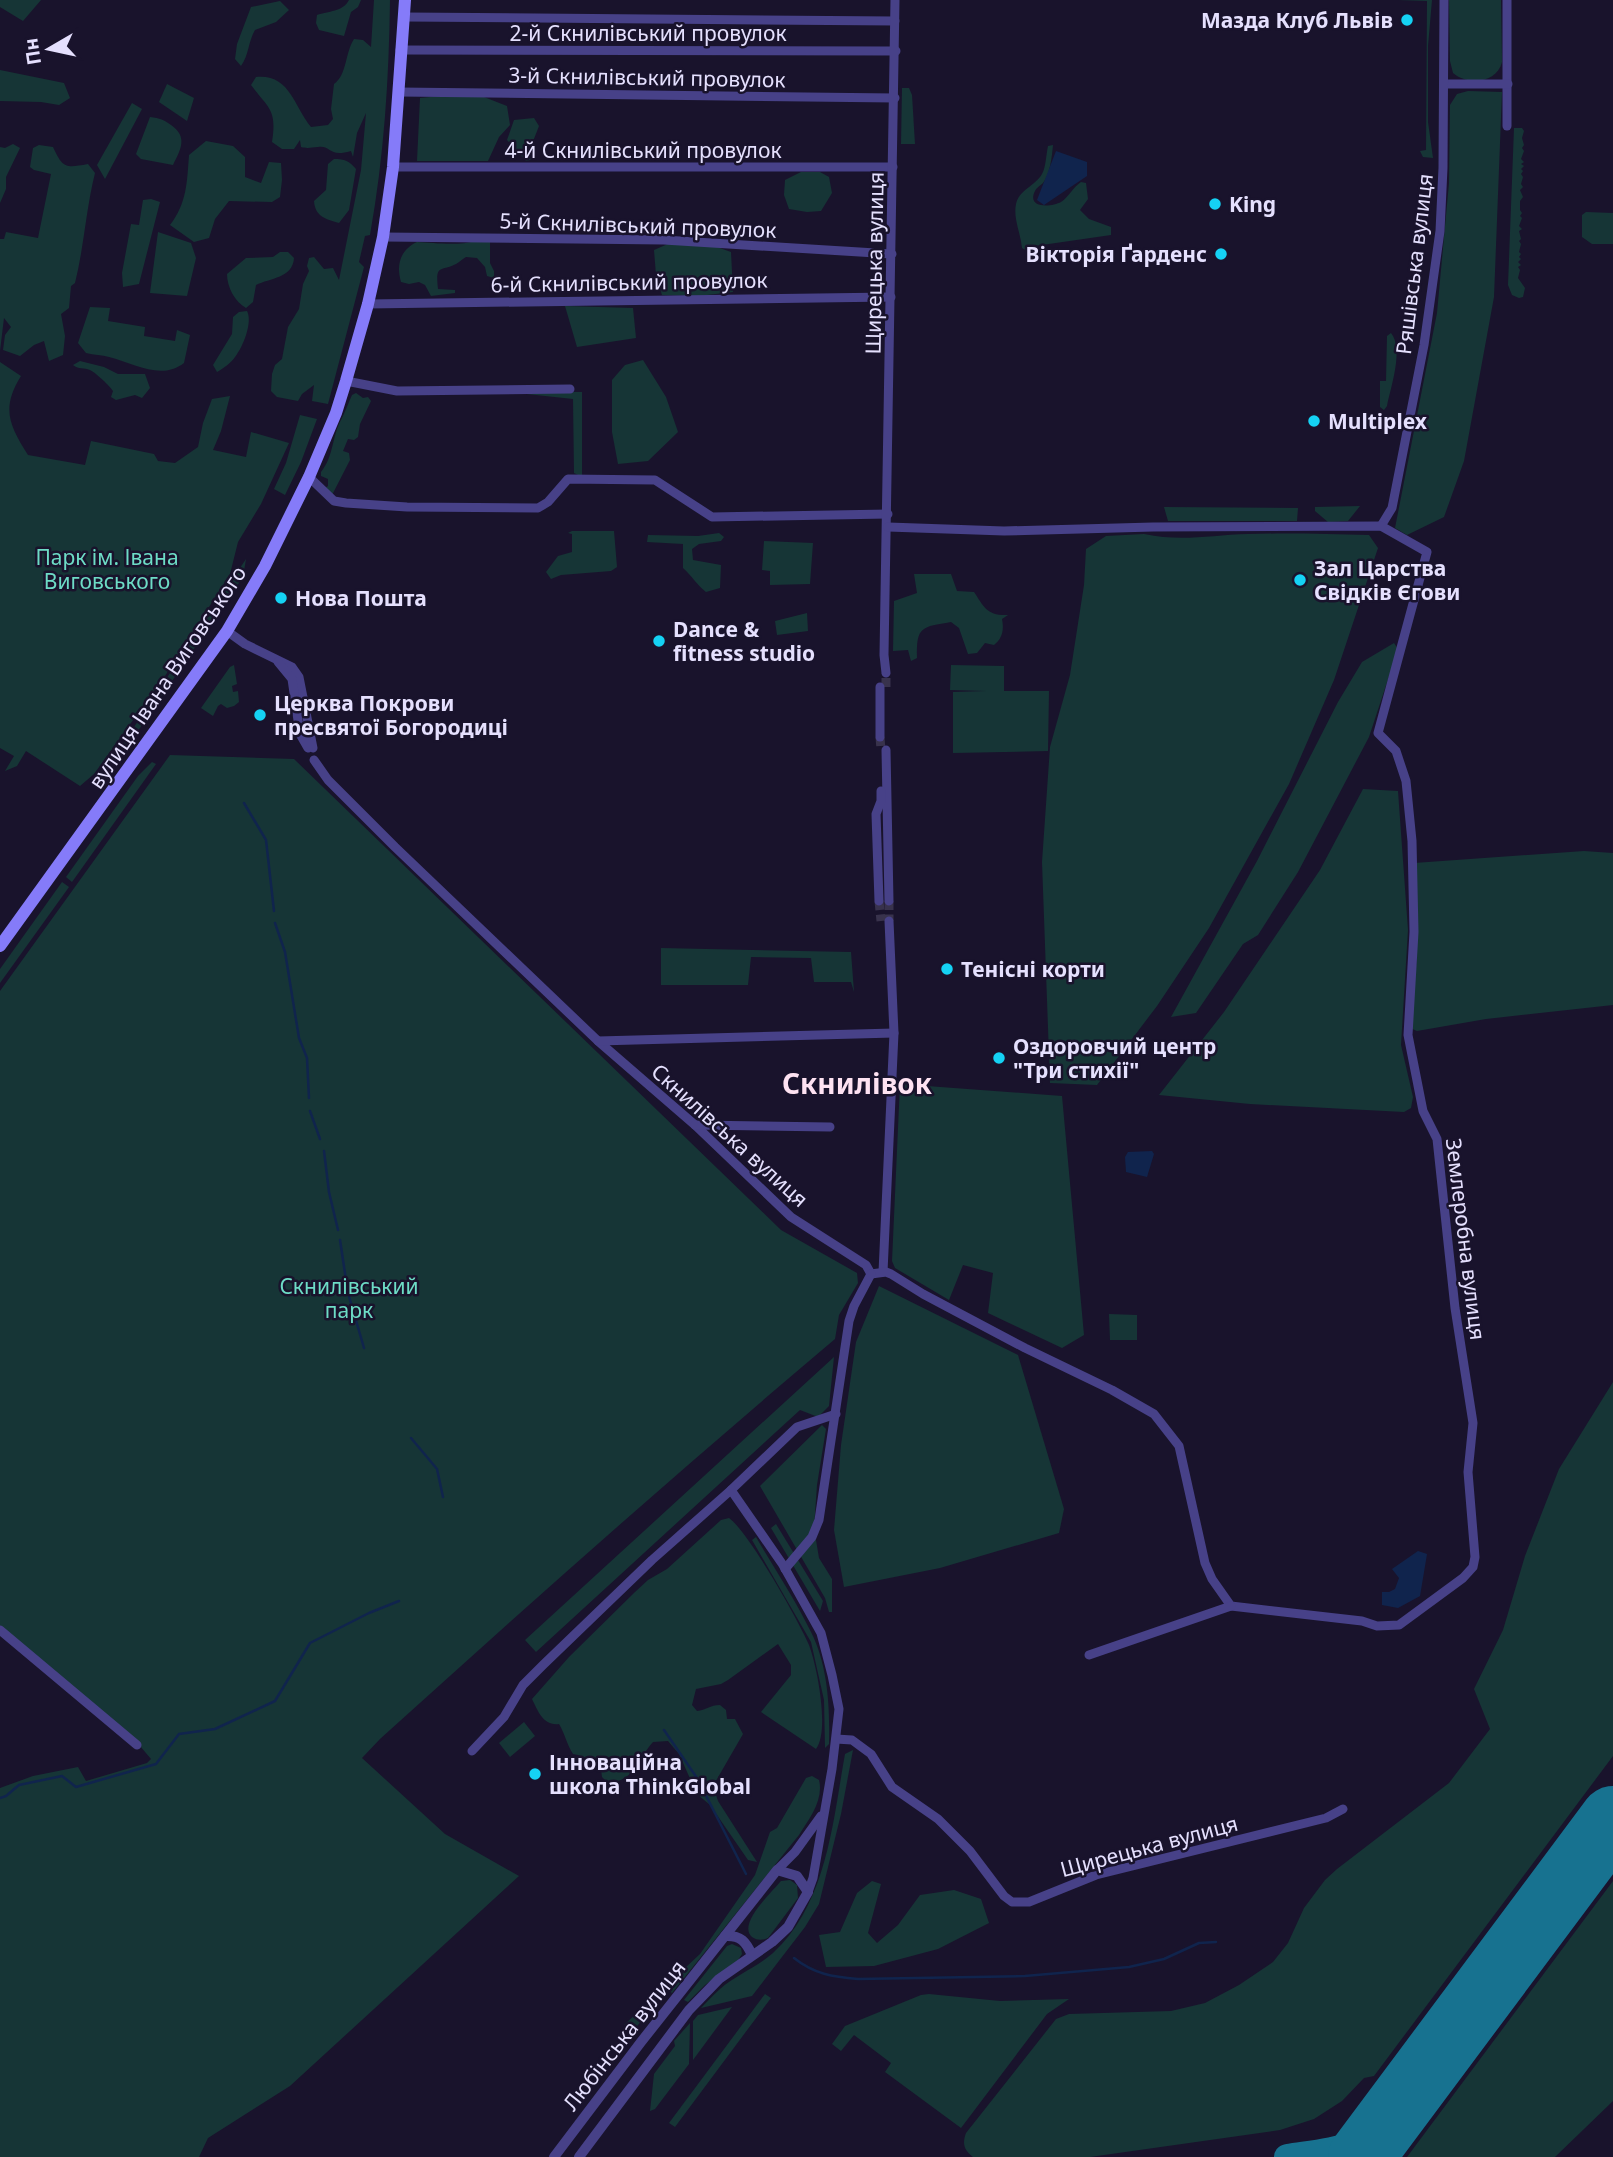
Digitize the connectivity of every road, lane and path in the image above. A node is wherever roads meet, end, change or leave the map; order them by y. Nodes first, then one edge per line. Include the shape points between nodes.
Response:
1 (405, 0) edge
2 (895, 0) edge
3 (1444, 0) edge
4 (1507, 0) edge
5 (405, 17) junction
6 (895, 21) junction
7 (400, 50) junction
8 (896, 51) junction
9 (1444, 84) junction
10 (1508, 84) junction
11 (399, 92) junction
12 (895, 98) junction
13 (1507, 126) dead end
14 (393, 167) junction
15 (893, 167) junction
16 (383, 237) junction
17 (892, 254) junction
18 (891, 297) junction
19 (368, 304) junction
20 (346, 380) junction
21 (570, 389) dead end
22 (309, 477) junction
23 (888, 514) junction
24 (1381, 526) junction
25 (888, 527) junction
26 (227, 631) junction
27 (884, 673) tunnel mouth
28 (883, 687) tunnel mouth
29 (883, 737) tunnel mouth
30 (311, 748) dead end
31 (883, 753) tunnel mouth
32 (314, 760) dead end
33 (884, 901) tunnel mouth
34 (887, 924) tunnel mouth
35 (0, 946) edge
36 (894, 1033) junction
37 (598, 1041) junction
38 (695, 1125) junction
39 (830, 1127) dead end
40 (883, 1272) junction
41 (871, 1274) junction
42 (836, 1414) junction
43 (731, 1490) junction
44 (784, 1567) junction
45 (1231, 1606) junction
46 (0, 1630) edge
47 (1089, 1655) dead end
48 (836, 1739) junction
49 (138, 1745) dead end
50 (472, 1751) dead end
51 (1343, 1809) dead end
52 (824, 1811) junction
53 (777, 1870) junction
54 (808, 1892) junction
55 (725, 1936) junction
56 (752, 1955) junction
57 (554, 2157) edge
58 (579, 2157) edge

1 - 5 main road, вулиця Івана Виговського
2 - 6 street, Щирецька вулиця
3 - 9 street, Ряшівська вулиця
4 - 10 street
5 - 6 street
5 - 7 main road, вулиця Івана Виговського
6 - 8 street, Щирецька вулиця
7 - 8 street, 2-й Скнилівський провулок
7 - 11 main road, вулиця Івана Виговського
8 - 12 street, Щирецька вулиця
9 - 10 street
9 - 24 street, Ряшівська вулиця via 1443,168 1432,297 1392,508
10 - 13 street
11 - 12 street, 3-й Скнилівський провулок
11 - 14 main road, вулиця Івана Виговського
12 - 15 street, Щирецька вулиця
14 - 15 street, 4-й Скнилівський провулок
14 - 16 main road, вулиця Івана Виговського
15 - 17 street, Щирецька вулиця
16 - 17 street, 5-й Скнилівський провулок via 664,240
16 - 19 main road, вулиця Івана Виговського
17 - 18 street, Щирецька вулиця
18 - 19 street, 6-й Скнилівський провулок
18 - 23 street, Щирецька вулиця
19 - 20 main road, вулиця Івана Виговського
20 - 21 street via 397,391
20 - 22 main road, вулиця Івана Виговського
22 - 23 street via 334,501 407,508 538,508 568,479 655,480 712,517
22 - 26 main road, вулиця Івана Виговського
23 - 25 street, Щирецька вулиця
24 - 25 street via 1012,531
24 - 45 street, Землеробна вулиця via 1427,552 1378,733 1396,751 1406,781 1414,932 1408,1035 1423,1111 1437,1139 1473,1423 1468,1472 1475,1557 1463,1578 1391,1627
25 - 27 street, Щирецька вулиця
26 - 30 street via 292,667 299,677
26 - 35 main road, вулиця Івана Виговського
28 - 29 street
31 - 33 street
32 - 37 street, Скнилівська вулиця via 395,847
34 - 36 street
36 - 37 street
36 - 40 street
37 - 38 street, Скнилівська вулиця
38 - 39 street
38 - 41 street, Скнилівська вулиця via 791,1217 866,1265
40 - 41 street
40 - 45 street via 1154,1414 1180,1446 1205,1563
41 - 42 street via 849,1321
42 - 43 street via 794,1429
42 - 44 street via 819,1520 812,1538
43 - 44 street
43 - 50 street via 523,1685 505,1717
44 - 48 street via 821,1633 839,1709
45 - 47 street
46 - 49 street
48 - 51 street, Щирецька вулиця via 852,1740 871,1754 892,1787 938,1819 1004,1896 1020,1903 1096,1875 1326,1818
48 - 52 street
52 - 53 street, Любінська вулиця
52 - 54 street, Любінська вулиця
53 - 54 street via 797,1876
53 - 55 street, Любінська вулиця
54 - 56 street, Любінська вулиця via 788,1927
55 - 56 street via 743,1939
55 - 57 street, Любінська вулиця
56 - 58 street, Любінська вулиця via 719,1979 689,2010

